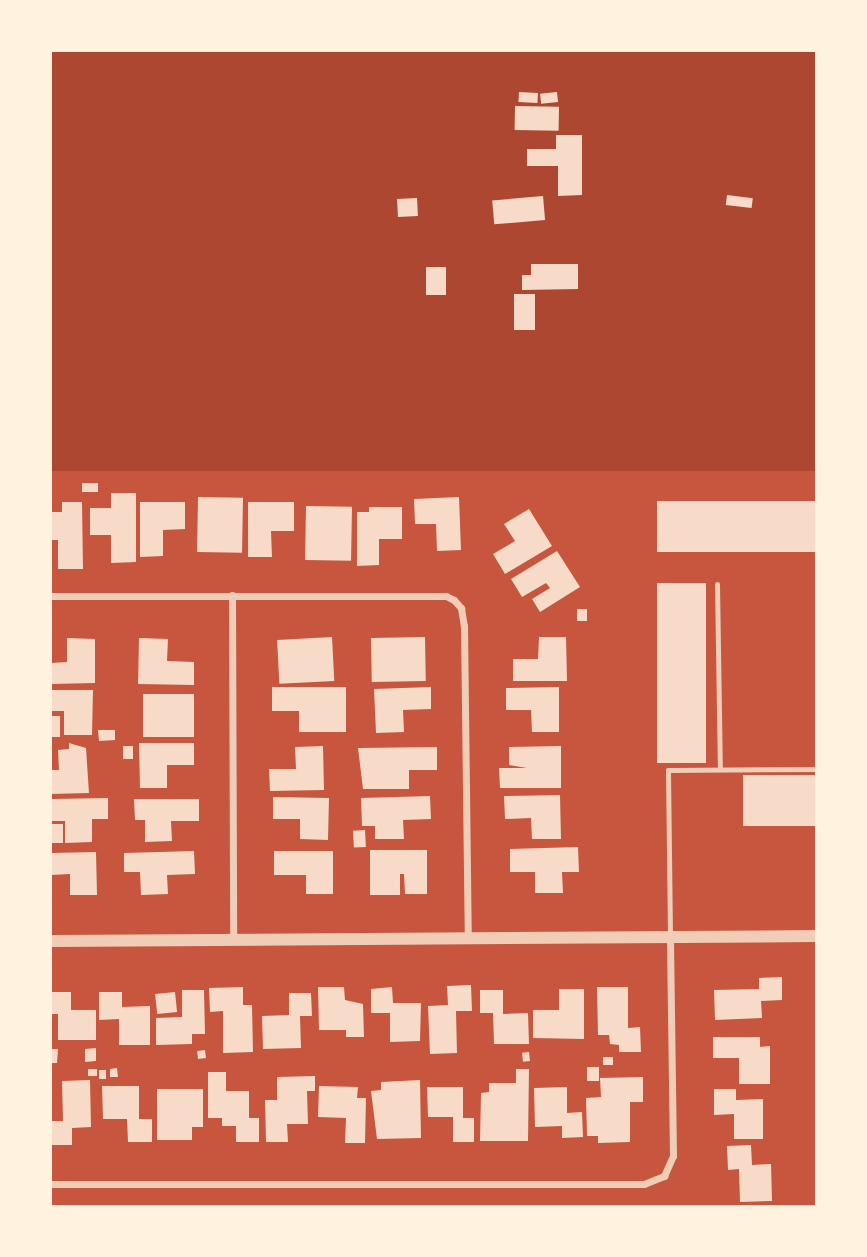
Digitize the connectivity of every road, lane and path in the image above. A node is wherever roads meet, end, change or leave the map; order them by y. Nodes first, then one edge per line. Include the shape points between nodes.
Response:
1 (718, 583) dead end
2 (232, 595) junction
3 (51, 596) edge
4 (720, 769) junction
5 (816, 769) edge
6 (816, 936) edge
7 (670, 938) junction
8 (468, 939) junction
9 (233, 940) junction
10 (51, 941) edge
11 (51, 1184) edge

1 - 4 lane
2 - 3 street
2 - 8 street via 446,596 461,608
2 - 9 street
4 - 5 lane
4 - 7 lane via 668,770
6 - 7 street
7 - 8 street
7 - 11 street via 673,1156 663,1176 644,1184
8 - 9 street
9 - 10 street

